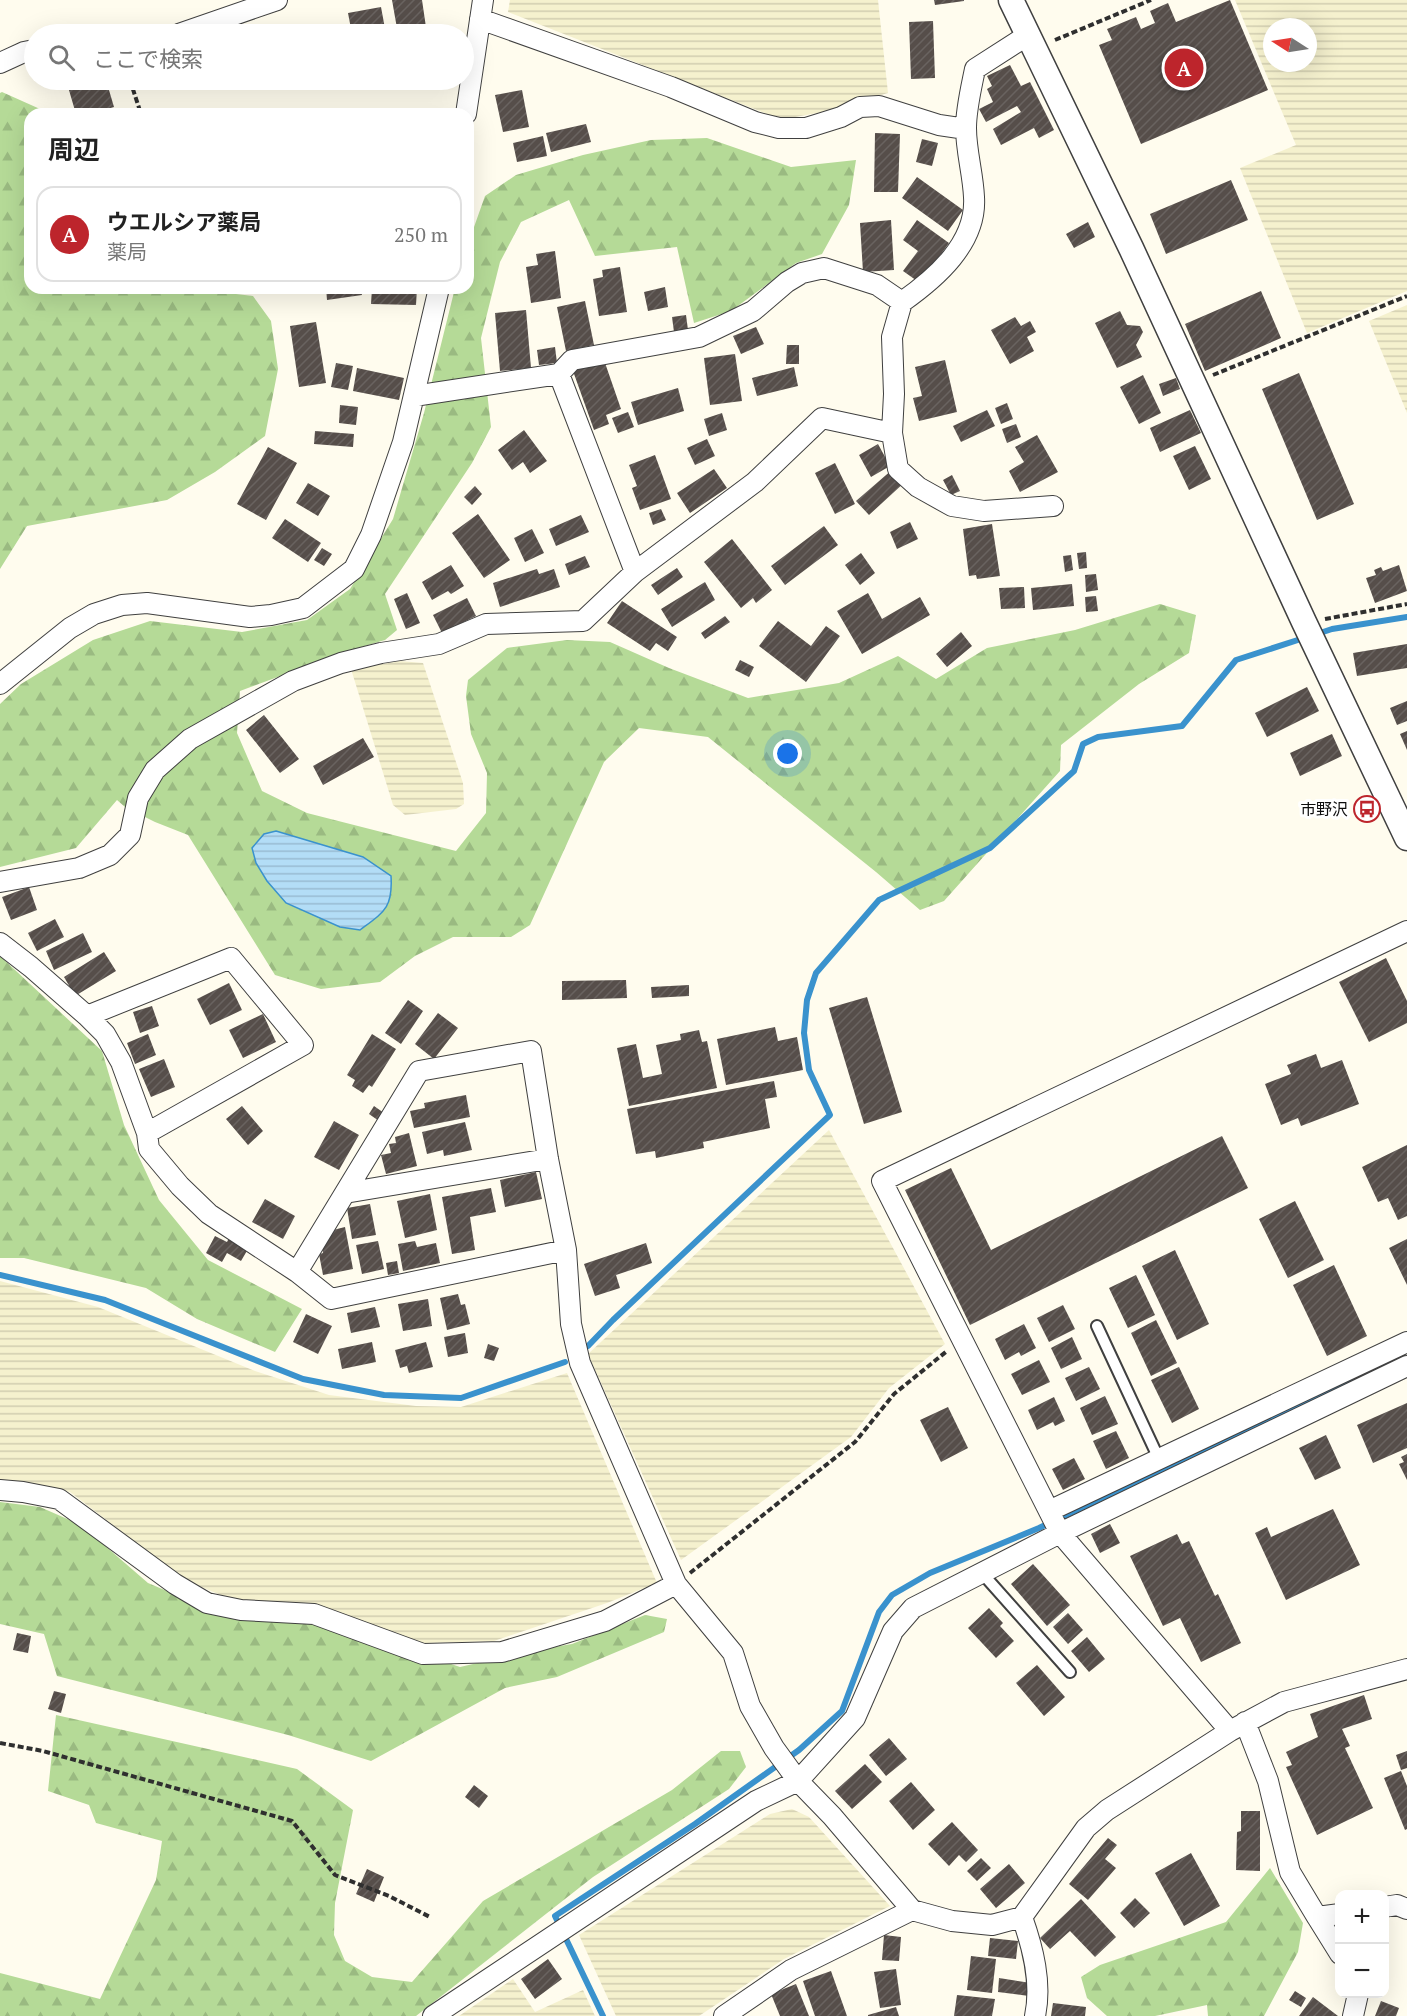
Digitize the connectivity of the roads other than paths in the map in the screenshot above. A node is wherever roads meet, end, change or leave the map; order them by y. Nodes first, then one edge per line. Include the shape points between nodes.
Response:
1 (277, 0) edge
2 (1011, 0) edge
3 (482, 9) edge
4 (208, 24) edge
5 (1031, 42) junction
6 (24, 52) edge
7 (474, 62) edge
8 (0, 63) edge
9 (470, 90) edge
10 (467, 108) edge
11 (966, 129) junction
12 (439, 294) edge
13 (902, 302) junction
14 (558, 374) junction
15 (414, 396) junction
16 (892, 433) junction
17 (1053, 506) dead end
18 (635, 572) junction
19 (0, 684) edge
20 (1407, 838) edge
21 (0, 882) edge
22 (1407, 931) edge
23 (0, 943) edge
24 (87, 1016) junction
25 (147, 1133) junction
26 (548, 1159) junction
27 (345, 1193) junction
28 (566, 1250) junction
29 (297, 1272) junction
30 (1097, 1326) dead end
31 (1407, 1342) edge
32 (1407, 1366) edge
33 (1158, 1459) junction
34 (0, 1490) edge
35 (1055, 1522) junction
36 (982, 1573) junction
37 (676, 1584) junction
38 (1407, 1669) edge
39 (1070, 1672) dead end
40 (1237, 1727) junction
41 (793, 1774) junction
42 (1389, 1906) edge
43 (1407, 1909) edge
44 (912, 1910) junction
45 (1335, 1915) edge
46 (1022, 1917) junction
47 (1317, 1917) junction
48 (1335, 1946) edge
49 (1357, 1998) edge
50 (433, 2016) edge
51 (724, 2016) edge
52 (1035, 2016) edge
53 (1353, 2016) edge

1 - 4 street
2 - 5 street
3 - 7 street
3 - 11 street via 755,122 779,128 806,128 860,107 879,106 939,125
5 - 11 street via 975,69
5 - 20 street
6 - 8 street
9 - 10 street
11 - 13 street via 975,200 970,224 955,255 929,283
12 - 15 street
13 - 14 street via 877,285 824,268 802,273 753,311 699,337 572,360
13 - 16 street via 892,337
14 - 15 street
14 - 18 street
15 - 19 street via 371,536 354,569 327,592 303,608 250,617 147,603 122,605 94,614 70,628
16 - 17 street via 898,469 918,487 952,506 984,511
16 - 18 street via 822,418 754,482
18 - 21 street via 583,621 486,624 439,644 341,663 293,681 190,739 155,770 138,798 130,835 110,855 79,868
22 - 35 street via 882,1181
23 - 24 street
24 - 25 street via 105,1034 121,1062
24 - 25 street via 231,958 303,1045
25 - 29 street via 149,1149 209,1214
26 - 27 street
26 - 27 street via 531,1051 419,1071
26 - 28 street
27 - 29 street
28 - 29 street via 331,1299
28 - 37 street via 571,1324 580,1363
30 - 33 lane
31 - 33 street
32 - 35 street
33 - 35 street
34 - 37 street via 59,1499 207,1603 241,1610 314,1614 423,1654 502,1652 605,1621
35 - 36 street
35 - 40 street
36 - 39 lane
36 - 41 street via 913,1608 893,1631 855,1718
37 - 41 street via 733,1653 750,1706
38 - 40 street via 1284,1702
40 - 46 street via 1107,1810 1086,1828
40 - 47 street via 1268,1781 1290,1872
41 - 44 street
41 - 50 street
42 - 43 street
44 - 46 street via 952,1921 992,1924
44 - 51 street via 791,1970
45 - 47 street
46 - 52 street via 1031,1942 1038,1986
47 - 48 street
49 - 53 street

